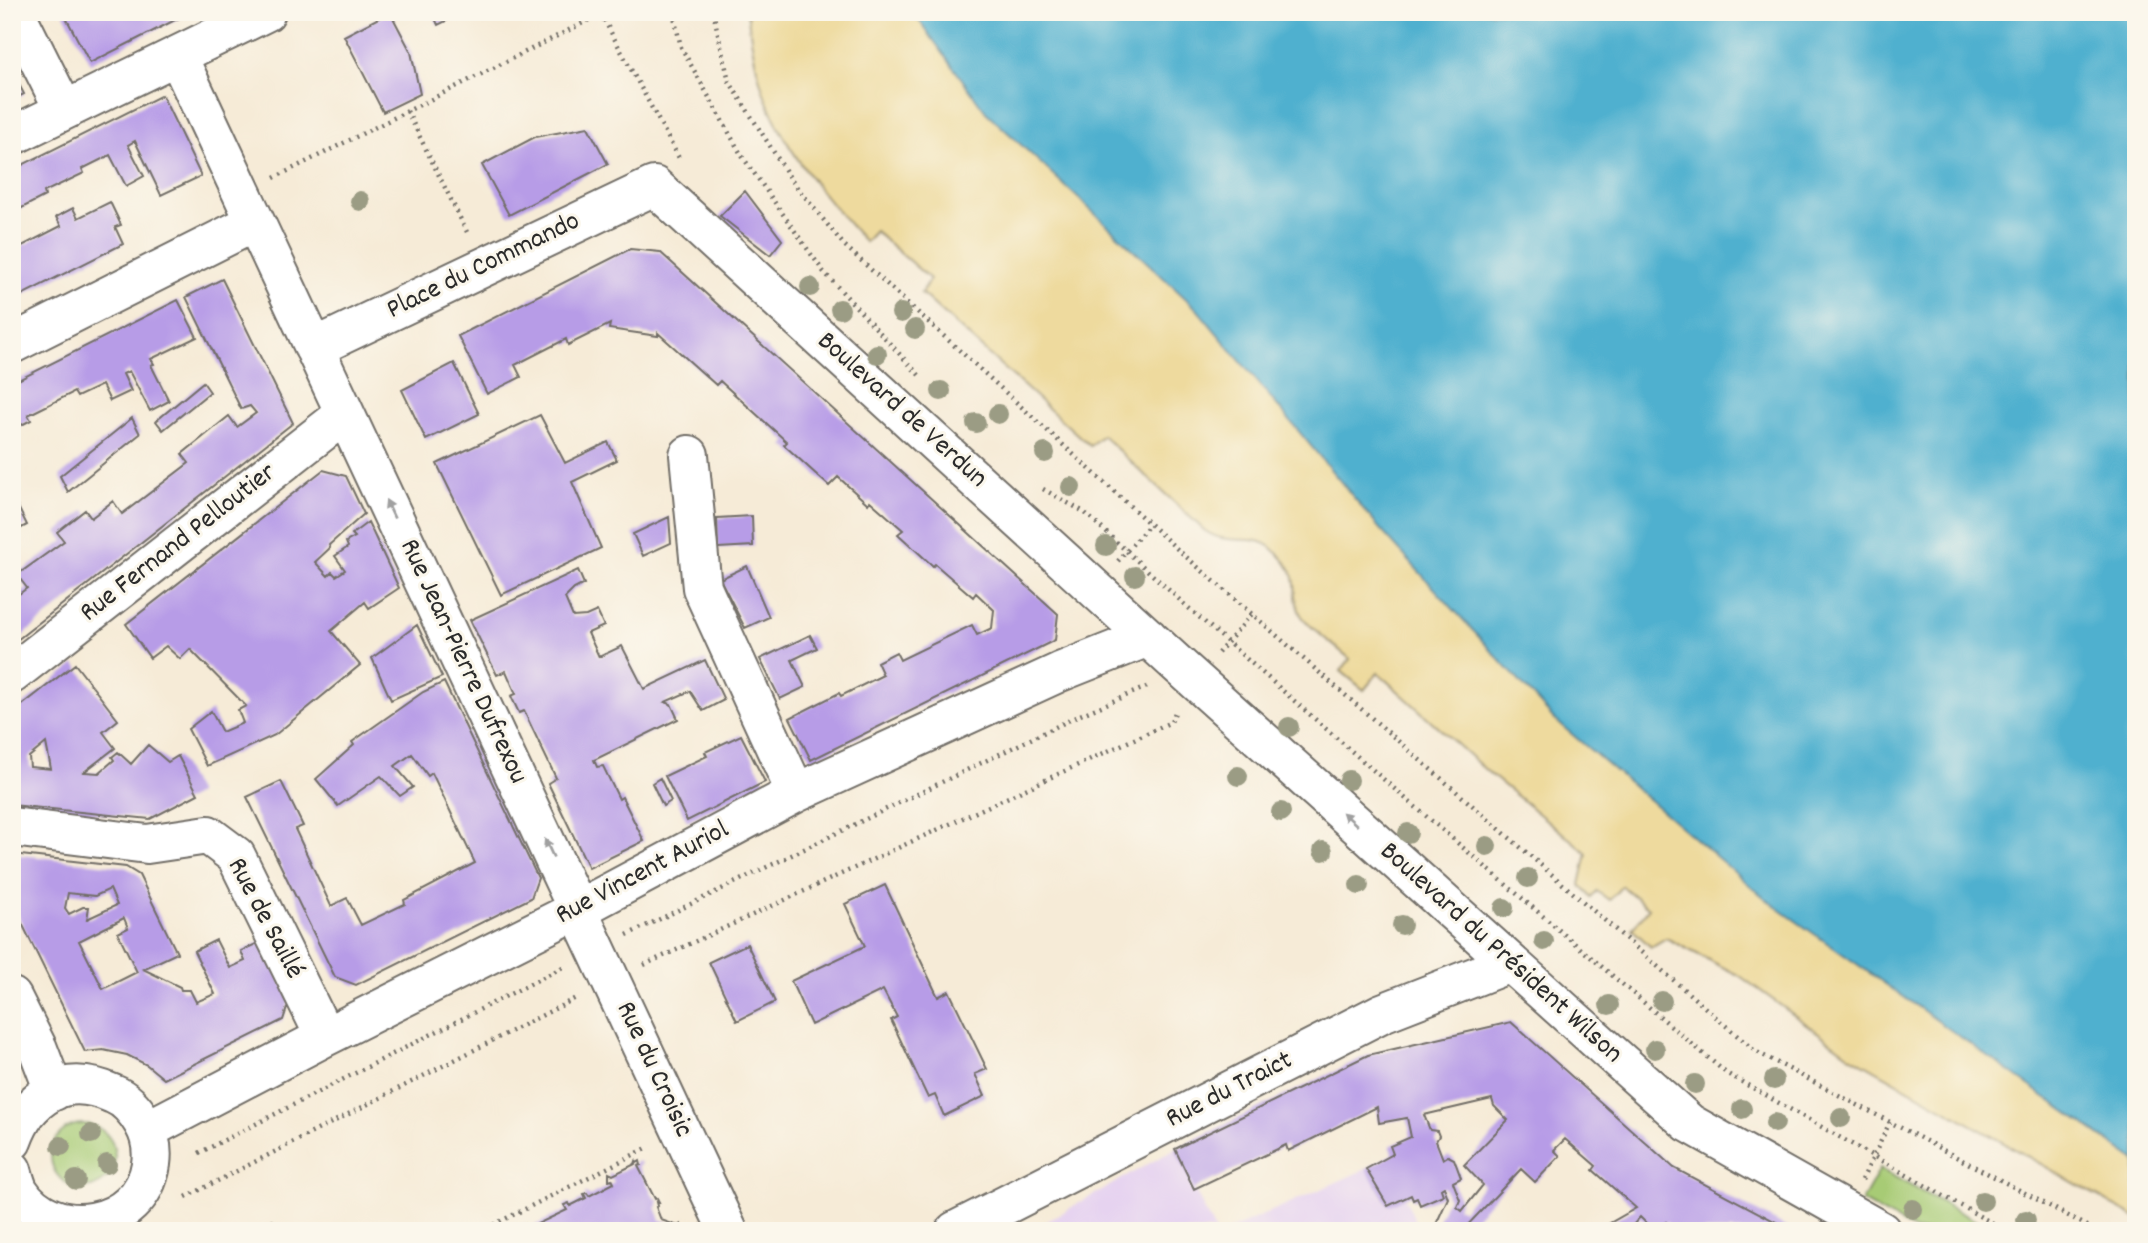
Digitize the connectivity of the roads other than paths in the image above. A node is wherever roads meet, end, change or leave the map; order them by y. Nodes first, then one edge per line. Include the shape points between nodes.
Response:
1 (15, 12) edge
2 (266, 12) edge
3 (178, 57) junction
4 (64, 110) junction
5 (12, 136) edge
6 (670, 178) joint
7 (255, 222) junction
8 (12, 344) edge
9 (314, 348) junction
10 (345, 414) junction
11 (689, 455) dead end
12 (1147, 637) junction
13 (12, 674) edge
14 (796, 793) junction
15 (12, 827) edge
16 (578, 910) junction
17 (1510, 963) junction
18 (12, 997) edge
19 (325, 1037) junction
20 (54, 1091) junction
21 (147, 1130) junction
22 (12, 1141) edge
23 (15, 1185) edge
24 (125, 1223) edge
25 (728, 1231) edge
26 (955, 1231) edge
27 (1881, 1231) edge

1 - 4 street
2 - 3 street
3 - 4 street
3 - 7 street
4 - 5 street
6 - 9 street, Place du Commando
6 - 12 street, Boulevard de Verdun
7 - 8 street
7 - 9 street
9 - 10 street
10 - 13 street, Rue Fernand Pelloutier
16 -> 10 street, Rue Jean-Pierre Dufrexou
11 - 14 street via 702,588
12 - 14 street, Rue Vincent Auriol
17 -> 12 street, Boulevard du Président Wilson
14 - 16 street, Rue Vincent Auriol
15 - 19 street, Rue de Saillé via 147,844 208,835 236,856
16 - 19 street, Rue Vincent Auriol
16 - 25 street, Rue du Croisic
17 - 26 street, Rue du Traict via 1381,1013
17 - 27 street, Boulevard du Président Wilson via 1689,1123
18 - 20 street
19 - 21 street, Rue Vincent Auriol
20 - 21 street via 76,1085 98,1087 119,1096 136,1111
20 - 22 street via 34,1103
21 - 24 street via 152,1154 149,1177
23 - 24 street via 31,1206 65,1225

